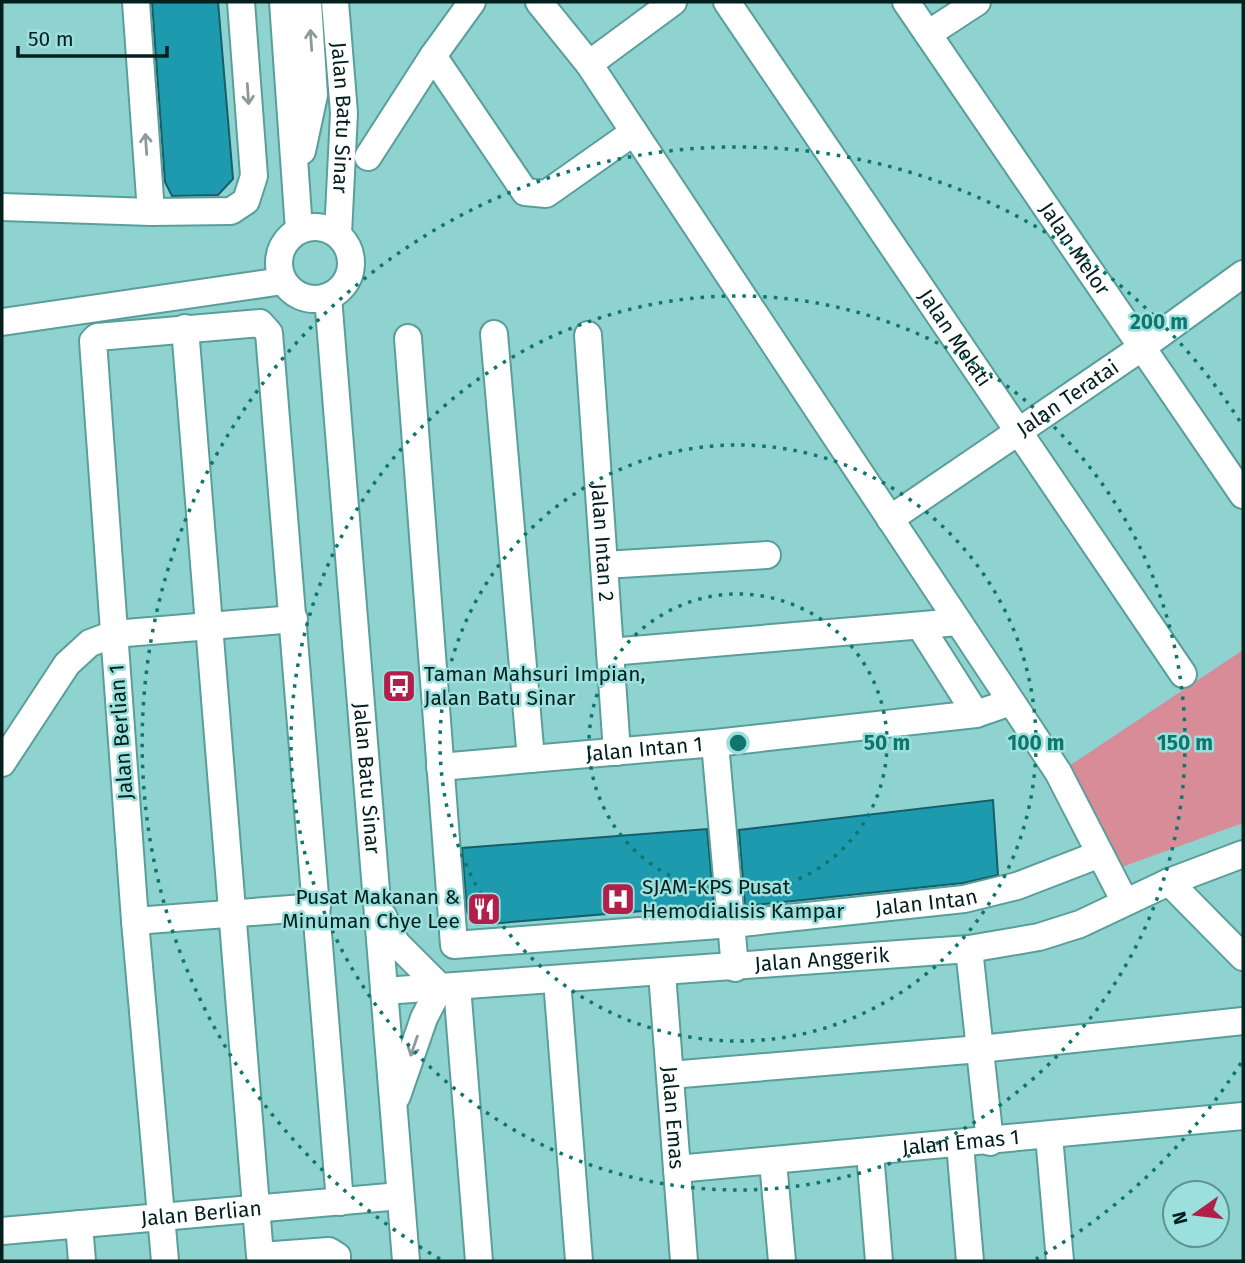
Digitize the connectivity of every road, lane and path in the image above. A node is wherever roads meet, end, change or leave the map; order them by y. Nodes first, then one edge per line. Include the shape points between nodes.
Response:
1 (136, 2) edge
2 (241, 2) edge
3 (283, 2) edge
4 (308, 2) edge
5 (335, 2) edge
6 (472, 2) edge
7 (539, 2) edge
8 (673, 2) edge
9 (727, 2) edge
10 (906, 2) edge
11 (977, 2) edge
12 (928, 34) junction
13 (433, 56) junction
14 (589, 64) junction
15 (634, 132) junction
16 (368, 157) dead end
17 (296, 180) junction
18 (2, 207) edge
19 (151, 212) junction
20 (299, 230) junction
21 (338, 234) junction
22 (1243, 274) edge
23 (283, 281) junction
24 (328, 297) junction
25 (2, 321) edge
26 (185, 328) junction
27 (494, 334) dead end
28 (588, 335) dead end
29 (408, 338) dead end
30 (1142, 348) junction
31 (1018, 432) junction
32 (1243, 495) edge
33 (890, 519) junction
34 (766, 555) dead end
35 (604, 565) junction
36 (294, 619) junction
37 (958, 622) junction
38 (920, 626) junction
39 (207, 627) junction
40 (114, 634) junction
41 (610, 652) junction
42 (1182, 674) dead end
43 (1011, 702) junction
44 (976, 714) junction
45 (715, 743) junction
46 (617, 752) junction
47 (531, 759) junction
48 (2, 763) edge
49 (440, 767) junction
50 (1100, 854) junction
51 (1243, 854) edge
52 (1169, 882) junction
53 (1125, 902) junction
54 (377, 903) junction
55 (317, 907) junction
56 (233, 913) junction
57 (135, 921) junction
58 (732, 923) junction
59 (969, 949) junction
60 (1243, 957) edge
61 (735, 968) junction
62 (662, 973) junction
63 (557, 980) junction
64 (448, 987) junction
65 (384, 991) junction
66 (1243, 1021) edge
67 (980, 1049) junction
68 (670, 1075) junction
69 (393, 1108) junction
70 (1243, 1116) edge
71 (1049, 1136) junction
72 (990, 1142) junction
73 (960, 1144) junction
74 (870, 1153) junction
75 (772, 1162) junction
76 (677, 1169) junction
77 (400, 1196) junction
78 (340, 1202) junction
79 (255, 1209) junction
80 (160, 1216) junction
81 (79, 1224) junction
82 (2, 1231) edge
83 (264, 1257) edge
84 (82, 1261) edge
85 (165, 1261) edge
86 (338, 1261) edge
87 (406, 1261) edge
88 (479, 1261) edge
89 (579, 1261) edge
90 (684, 1261) edge
91 (782, 1261) edge
92 (879, 1261) edge
93 (970, 1261) edge
94 (1060, 1261) edge

19 -> 1 street
2 -> 19 street via 254,176 246,201 231,211
3 - 17 street, Jalan Batu Sinar
17 -> 4 street via 314,96
5 - 21 street, Jalan Batu Sinar via 344,113
6 - 13 street, Jalan Batu Sinar
7 - 14 street
8 - 14 street
9 - 31 street, Jalan Melati
10 - 12 street, Jalan Melor
11 - 12 street
12 - 30 street, Jalan Melor
13 - 15 street via 525,192 545,194
13 - 16 street, Jalan Batu Sinar
14 - 15 street
15 - 33 street
17 - 20 street, Jalan Batu Sinar
18 - 19 street
20 - 21 street via 319,226
20 - 23 street via 282,246 279,270
21 - 24 street via 346,244 351,269 339,291
22 - 30 street, Jalan Teratai
23 - 24 street via 298,295
23 - 25 street
24 - 54 street, Jalan Batu Sinar
26 - 36 street via 260,323 269,333
26 - 39 street
26 - 40 street, Jalan Berlian 1 via 103,336 93,341
27 - 47 street
28 - 35 street, Jalan Intan 2
29 - 49 street
30 - 31 street, Jalan Teratai
30 - 32 street, Jalan Melor
31 - 33 street, Jalan Teratai
31 - 42 street, Jalan Melati
33 - 37 street
34 - 35 street
35 - 41 street, Jalan Intan 2
36 - 39 street
36 - 55 street
37 - 38 street
37 - 43 street
38 - 41 street
38 - 44 street
39 - 40 street
39 - 56 street
40 - 48 street via 89,643 67,664
40 - 57 street, Jalan Berlian 1
41 - 46 street, Jalan Intan 2
43 - 44 street, Jalan Intan 1
43 - 50 street via 1058,772
44 - 45 street, Jalan Intan 1
45 - 46 street, Jalan Intan 1
45 - 58 street
46 - 47 street, Jalan Intan 1
47 - 49 street, Jalan Intan 1
49 - 58 street, Jalan Intan via 454,946
50 - 53 street
50 - 58 street, Jalan Intan via 1017,886 964,899
51 - 52 street, Jalan Anggerik
52 - 53 street, Jalan Anggerik
52 - 60 street
53 - 59 street, Jalan Anggerik via 1039,937
54 - 64 street via 396,943
54 - 65 street, Jalan Batu Sinar
55 - 56 street
55 - 78 street
56 - 57 street
56 - 79 street
57 - 80 street, Jalan Berlian 1
58 - 61 street
59 - 61 street, Jalan Anggerik
59 - 67 street
61 - 62 street, Jalan Anggerik
62 - 63 street, Jalan Anggerik
62 - 68 street, Jalan Emas
63 - 64 street, Jalan Anggerik
63 - 89 street
64 - 65 street, Jalan Anggerik
64 -> 69 street via 424,1018
64 - 88 street
65 - 69 street, Jalan Batu Sinar
66 - 67 street
67 - 68 street
67 - 72 street
68 - 76 street, Jalan Emas
69 - 77 street, Jalan Batu Sinar
70 - 71 street, Jalan Emas 1
71 - 72 street, Jalan Emas 1
71 - 94 street
72 - 73 street, Jalan Emas 1
73 - 74 street, Jalan Emas 1
73 - 93 street
74 - 75 street, Jalan Emas 1
74 - 92 street
75 - 76 street, Jalan Emas 1
75 - 91 street
76 - 90 street, Jalan Emas
77 - 78 street, Jalan Berlian
77 - 87 street, Jalan Batu Sinar
78 - 79 street, Jalan Berlian
79 - 80 street, Jalan Berlian
79 - 83 street
80 - 81 street, Jalan Berlian
80 - 85 street, Jalan Berlian 1
81 - 82 street, Jalan Berlian
81 - 84 street
83 - 86 street via 329,1251

